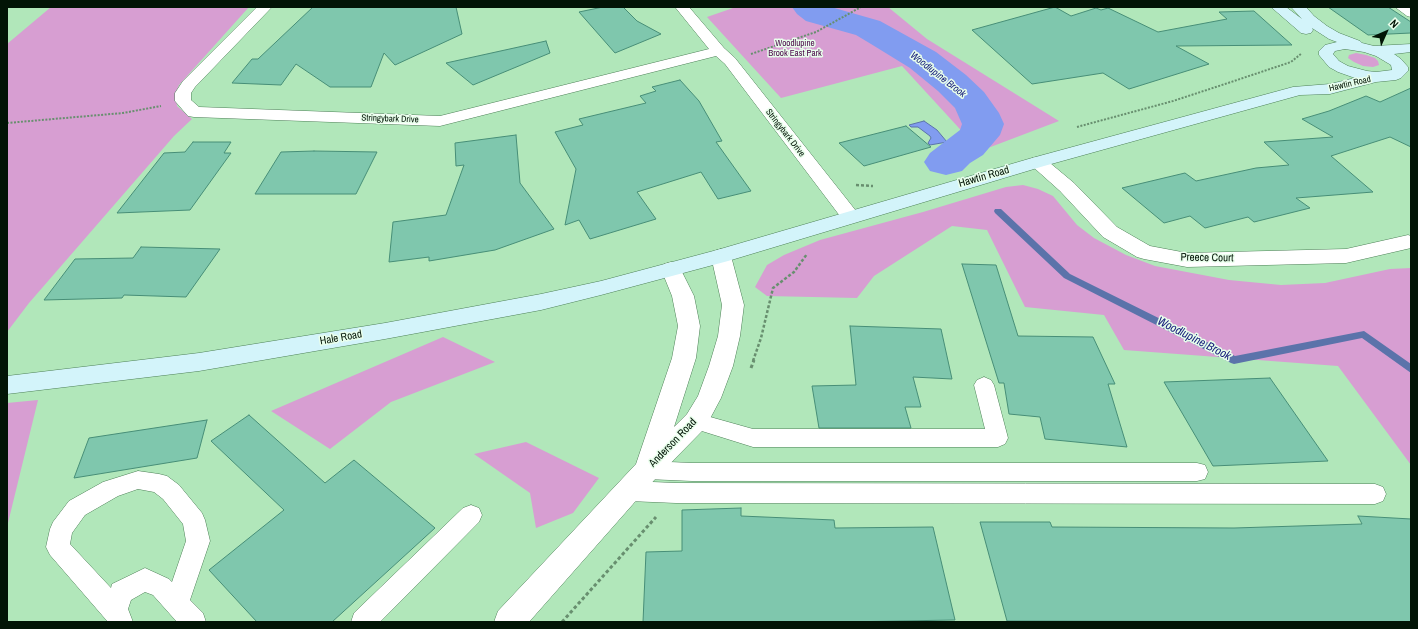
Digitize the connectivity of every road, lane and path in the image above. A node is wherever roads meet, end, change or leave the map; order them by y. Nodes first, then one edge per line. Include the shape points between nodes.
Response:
1 (265, 7) edge
2 (682, 7) edge
3 (861, 7) edge
4 (1278, 7) edge
5 (1298, 7) edge
6 (1401, 7) edge
7 (1411, 14) edge
8 (1310, 34) junction
9 (1411, 48) edge
10 (1369, 49) junction
11 (724, 56) junction
12 (1330, 58) junction
13 (1405, 64) edge
14 (1376, 77) junction
15 (1299, 90) junction
16 (183, 101) junction
17 (7, 123) edge
18 (1073, 128) dead end
19 (1038, 162) junction
20 (850, 216) junction
21 (1408, 242) dead end
22 (721, 256) junction
23 (671, 269) junction
24 (7, 385) edge
25 (984, 385) dead end
26 (696, 421) junction
27 (647, 470) junction
28 (1197, 472) dead end
29 (629, 491) junction
30 (1375, 494) dead end
31 (471, 515) dead end
32 (177, 604) junction
33 (118, 616) edge
34 (194, 622) edge
35 (363, 622) edge
36 (509, 622) edge

1 - 16 street via 189,84 183,93
2 - 11 street, Stringybark Drive
3 - 11 path via 816,32
4 - 8 main road
5 - 10 main road via 1322,29
6 - 7 lane
8 - 12 main road
8 - 18 path via 1301,38 1302,54 1291,62 1173,101
9 - 10 main road
10 - 12 main road via 1336,46 1330,48
10 - 13 main road
11 - 16 street, Stringybark Drive via 440,121 194,112
11 - 20 street, Stringybark Drive
12 - 14 main road via 1353,73
12 - 15 main road, Hawtin Road
13 - 14 main road via 1396,75
14 - 15 main road, Hawtin Road via 1330,89
15 - 19 main road, Hawtin Road
16 - 17 path via 123,113
19 - 20 main road, Hawtin Road
19 - 21 street, Preece Court via 1068,187 1110,232 1144,252 1187,260 1346,256
20 - 22 main road, Hawtin Road
22 - 23 main road, Hawtin Road
22 - 26 street, Anderson Road via 733,305 729,336 709,398
23 - 24 main road, Hale Road via 541,302 385,331 199,362
23 - 27 street, Anderson Road via 683,296 689,326 684,358
25 - 26 lane via 998,438 753,438
26 - 27 street, Anderson Road
27 - 28 lane
27 - 29 street, Anderson Road
29 - 30 lane
29 - 36 street, Anderson Road
31 - 35 lane
32 - 33 lane via 161,587 145,578 122,592
32 - 33 lane via 198,541 194,520 171,492 159,483 138,480 111,488 77,508 60,529 58,547
32 - 34 lane

